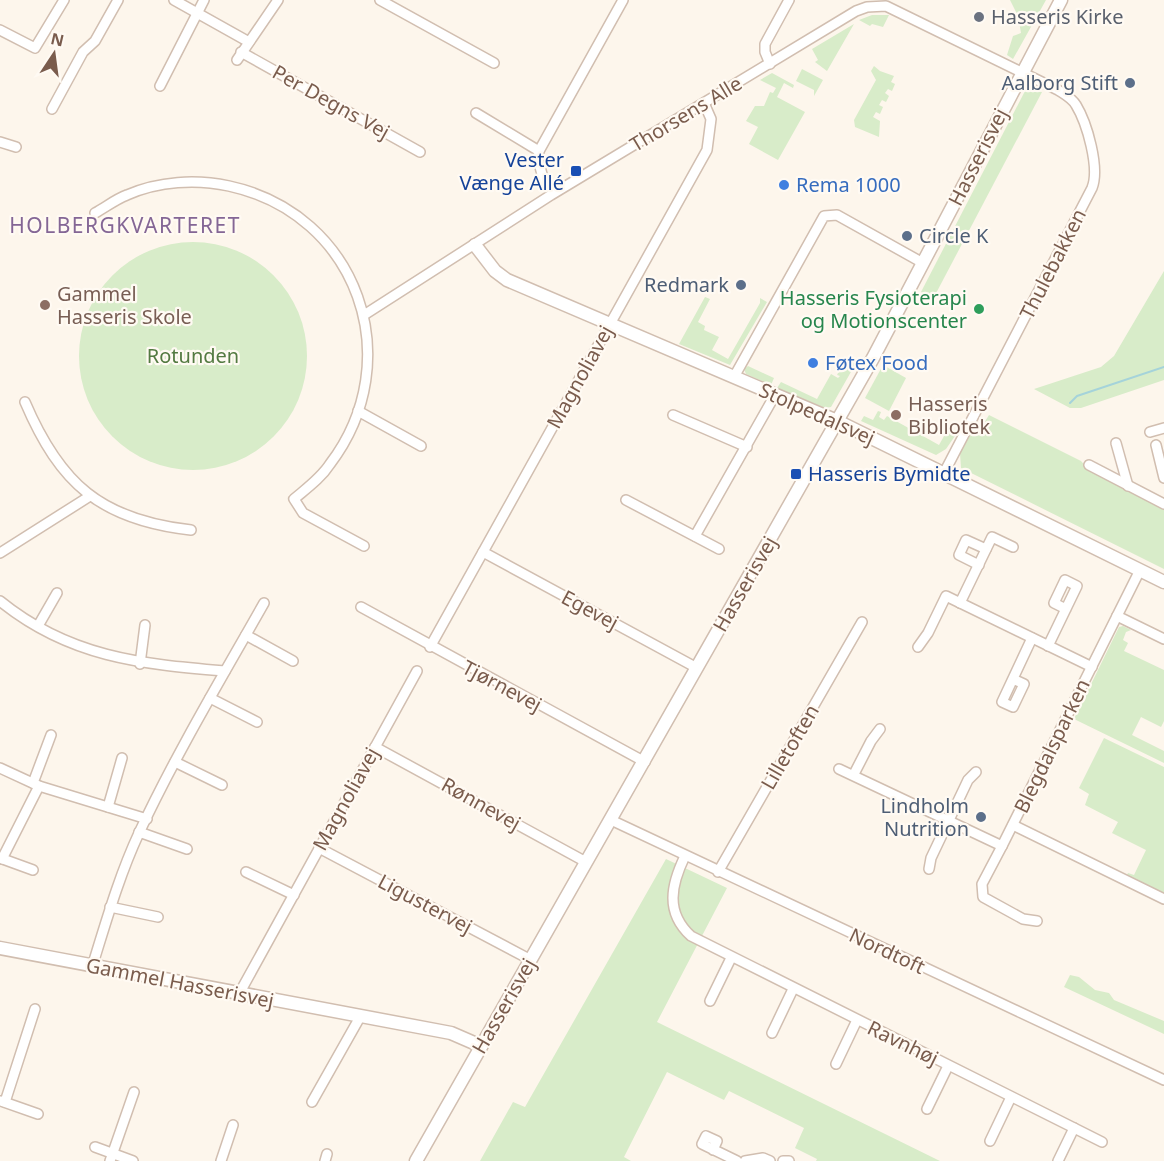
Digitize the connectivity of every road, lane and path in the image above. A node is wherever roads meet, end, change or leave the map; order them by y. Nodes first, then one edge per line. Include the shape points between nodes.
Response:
1 (64, 0) edge
2 (118, 0) edge
3 (174, 0) edge
4 (204, 0) edge
5 (278, 0) edge
6 (380, 0) edge
7 (623, 0) edge
8 (789, 0) edge
9 (1061, 0) edge
10 (887, 3) edge
11 (198, 12) junction
12 (0, 30) edge
13 (249, 42) junction
14 (494, 63) dead end
15 (770, 64) junction
16 (1022, 72) junction
17 (160, 86) dead end
18 (704, 103) junction
19 (52, 109) dead end
20 (476, 113) dead end
21 (0, 142) edge
22 (16, 147) dead end
23 (539, 151) junction
24 (420, 152) dead end
25 (544, 182) dead end
26 (95, 213) dead end
27 (475, 245) junction
28 (923, 263) junction
29 (364, 315) junction
30 (609, 324) junction
31 (734, 377) junction
32 (776, 395) junction
33 (25, 402) dead end
34 (358, 411) junction
35 (673, 415) dead end
36 (837, 421) junction
37 (1164, 428) edge
38 (1149, 432) dead end
39 (1116, 443) dead end
40 (1156, 445) dead end
41 (421, 446) dead end
42 (747, 447) junction
43 (1089, 465) dead end
44 (944, 473) junction
45 (1164, 478) edge
46 (1128, 486) junction
47 (90, 496) junction
48 (626, 500) dead end
49 (1163, 502) edge
50 (191, 530) dead end
51 (695, 537) junction
52 (364, 546) dead end
53 (1013, 547) dead end
54 (719, 549) dead end
55 (986, 549) junction
56 (483, 552) junction
57 (0, 553) edge
58 (979, 565) junction
59 (1140, 570) junction
60 (1164, 582) edge
61 (57, 593) dead end
62 (0, 600) edge
63 (264, 603) dead end
64 (960, 603) junction
65 (360, 607) dead end
66 (1066, 609) dead end
67 (1117, 616) junction
68 (862, 622) dead end
69 (145, 625) dead end
70 (38, 626) junction
71 (246, 635) junction
72 (1032, 638) junction
73 (1164, 639) edge
74 (1048, 646) junction
75 (430, 647) junction
76 (918, 647) dead end
77 (293, 661) dead end
78 (140, 664) junction
79 (1092, 667) junction
80 (697, 668) junction
81 (225, 671) junction
82 (417, 671) dead end
83 (1013, 679) dead end
84 (210, 698) junction
85 (257, 722) dead end
86 (880, 729) dead end
87 (51, 735) dead end
88 (375, 747) junction
89 (122, 758) dead end
90 (175, 762) junction
91 (645, 762) junction
92 (0, 768) edge
93 (839, 769) dead end
94 (976, 772) dead end
95 (854, 774) junction
96 (36, 784) junction
97 (222, 785) dead end
98 (108, 807) junction
99 (147, 819) junction
100 (611, 820) junction
101 (949, 820) junction
102 (1013, 825) junction
103 (139, 832) junction
104 (1002, 846) junction
105 (320, 848) junction
106 (187, 849) dead end
107 (685, 856) junction
108 (1, 858) edge
109 (586, 862) junction
110 (929, 869) dead end
111 (33, 870) dead end
112 (246, 872) dead end
113 (718, 872) junction
114 (294, 895) junction
115 (1164, 899) edge
116 (110, 907) junction
117 (158, 917) dead end
118 (1037, 921) dead end
119 (0, 948) edge
120 (731, 958) junction
121 (531, 960) junction
122 (92, 967) junction
123 (794, 989) junction
124 (239, 994) junction
125 (710, 1001) dead end
126 (35, 1009) dead end
127 (360, 1017) junction
128 (857, 1020) junction
129 (772, 1033) dead end
130 (481, 1046) junction
131 (836, 1064) dead end
132 (948, 1066) junction
133 (1164, 1080) edge
134 (134, 1092) dead end
135 (1011, 1097) junction
136 (2, 1101) edge
137 (312, 1102) dead end
138 (927, 1109) dead end
139 (38, 1114) dead end
140 (233, 1125) dead end
141 (1074, 1128) junction
142 (990, 1141) dead end
143 (1102, 1142) dead end
144 (95, 1147) dead end
145 (713, 1149) dead end
146 (111, 1157) edge
147 (133, 1161) edge
148 (221, 1161) edge
149 (416, 1161) edge
150 (737, 1161) edge
151 (745, 1161) edge
152 (770, 1161) edge
153 (783, 1161) edge
154 (789, 1161) edge
155 (1058, 1161) edge

1 - 12 street via 35,48
2 - 19 street via 95,41 83,52
3 - 11 street
4 - 11 street
5 - 13 street
6 - 14 street
7 - 23 street
8 - 15 street via 765,45
9 - 16 street, Hasserisvej
10 - 15 street, Thorsens Alle via 856,11
10 - 16 street, Thorsens Alle
11 - 13 street
11 - 17 street
13 - 24 street, Per Degns Vej via 239,56
15 - 18 street, Thorsens Alle
16 - 28 street, Hasserisvej
16 - 44 street, Thulebakken via 1075,103 1095,163 1095,177
18 - 27 street, Thorsens Alle
18 - 30 street, Magnoliavej via 711,119 707,150
20 - 23 street
21 - 22 street
23 - 25 street
26 - 29 street via 126,195 153,186 211,182 246,190 297,215 322,236 354,285
27 - 29 street, Thorsens Alle
27 - 30 street, Stolpedalsvej via 495,272 507,280
28 - 31 street via 837,215 824,216
28 - 36 street, Hasserisvej
29 - 34 street via 368,355
30 - 31 street, Stolpedalsvej
30 - 56 street, Magnoliavej
31 - 32 street, Stolpedalsvej
32 - 36 street, Stolpedalsvej
32 - 42 street
33 - 47 street via 51,455
34 - 41 street
34 - 52 street via 347,439 330,465 294,499 303,513
35 - 42 street
36 - 44 street, Stolpedalsvej
36 - 80 street, Hasserisvej
37 - 38 street
39 - 46 street
40 - 45 street
42 - 51 street
43 - 46 street
44 - 59 street, Stolpedalsvej
46 - 49 street
47 - 50 street via 133,519
47 - 57 street
48 - 51 street
51 - 54 street
53 - 55 street via 992,537
55 - 58 street
55 - 58 street via 966,540 959,555
56 - 75 street, Magnoliavej
56 - 80 street, Egevej
58 - 64 street
59 - 60 street, Stolpedalsvej
59 - 67 street, Blegdalsparken
61 - 70 street
62 - 70 street
63 - 71 street
64 - 72 street, Blegdalsparken
64 - 76 street via 946,596
65 - 75 street, Tjørnevej
66 - 74 street
67 - 73 street
67 - 79 street, Blegdalsparken
68 - 113 street, Lilletoften
69 - 78 street
70 - 78 street via 102,655
71 - 77 street
71 - 81 street
72 - 74 street, Blegdalsparken
72 - 83 street
74 - 79 street, Blegdalsparken
75 - 91 street, Tjørnevej
78 - 81 street
79 - 102 street, Blegdalsparken
80 - 91 street, Hasserisvej
81 - 84 street
82 - 88 street, Magnoliavej
84 - 85 street
84 - 90 street
86 - 95 street
87 - 96 street
88 - 105 street, Magnoliavej
88 - 109 street, Rønnevej
89 - 98 street
90 - 97 street
90 - 99 street
91 - 100 street, Hasserisvej
92 - 96 street
93 - 95 street
94 - 101 street via 968,780
95 - 101 street
96 - 98 street
96 - 108 street
98 - 99 street
99 - 103 street
100 - 107 street, Nordtoft
100 - 109 street, Hasserisvej
101 - 104 street
101 - 110 street
102 - 104 street, Blegdalsparken
102 - 115 street, Blegdalsparken
103 - 106 street
103 - 116 street
104 - 118 street, Blegdalsparken via 982,884 983,897 1023,919
105 - 114 street, Magnoliavej
105 - 121 street, Ligustervej
107 - 113 street, Nordtoft
107 - 120 street, Ravnhøj via 672,889 677,920 691,936
108 - 111 street
109 - 121 street, Hasserisvej
112 - 114 street
113 - 133 street, Nordtoft
114 - 124 street, Magnoliavej
116 - 117 street
116 - 122 street
119 - 122 street, Gammel Hasserisvej
120 - 123 street, Ravnhøj
120 - 125 street
121 - 130 street, Hasserisvej
122 - 124 street, Gammel Hasserisvej
123 - 128 street, Ravnhøj
123 - 129 street
124 - 127 street, Gammel Hasserisvej
126 - 136 street
127 - 130 street, Gammel Hasserisvej via 451,1033
127 - 137 street
128 - 131 street, Ravnhøj
128 - 132 street, Ravnhøj
130 - 149 street, Hasserisvej
132 - 135 street, Ravnhøj
132 - 138 street, Ravnhøj
134 - 146 street
135 - 141 street, Ravnhøj
135 - 142 street
136 - 139 street
140 - 148 street
141 - 143 street, Ravnhøj
141 - 155 street
144 - 146 street
145 - 150 street
146 - 147 street
151 - 152 street
153 - 154 street

